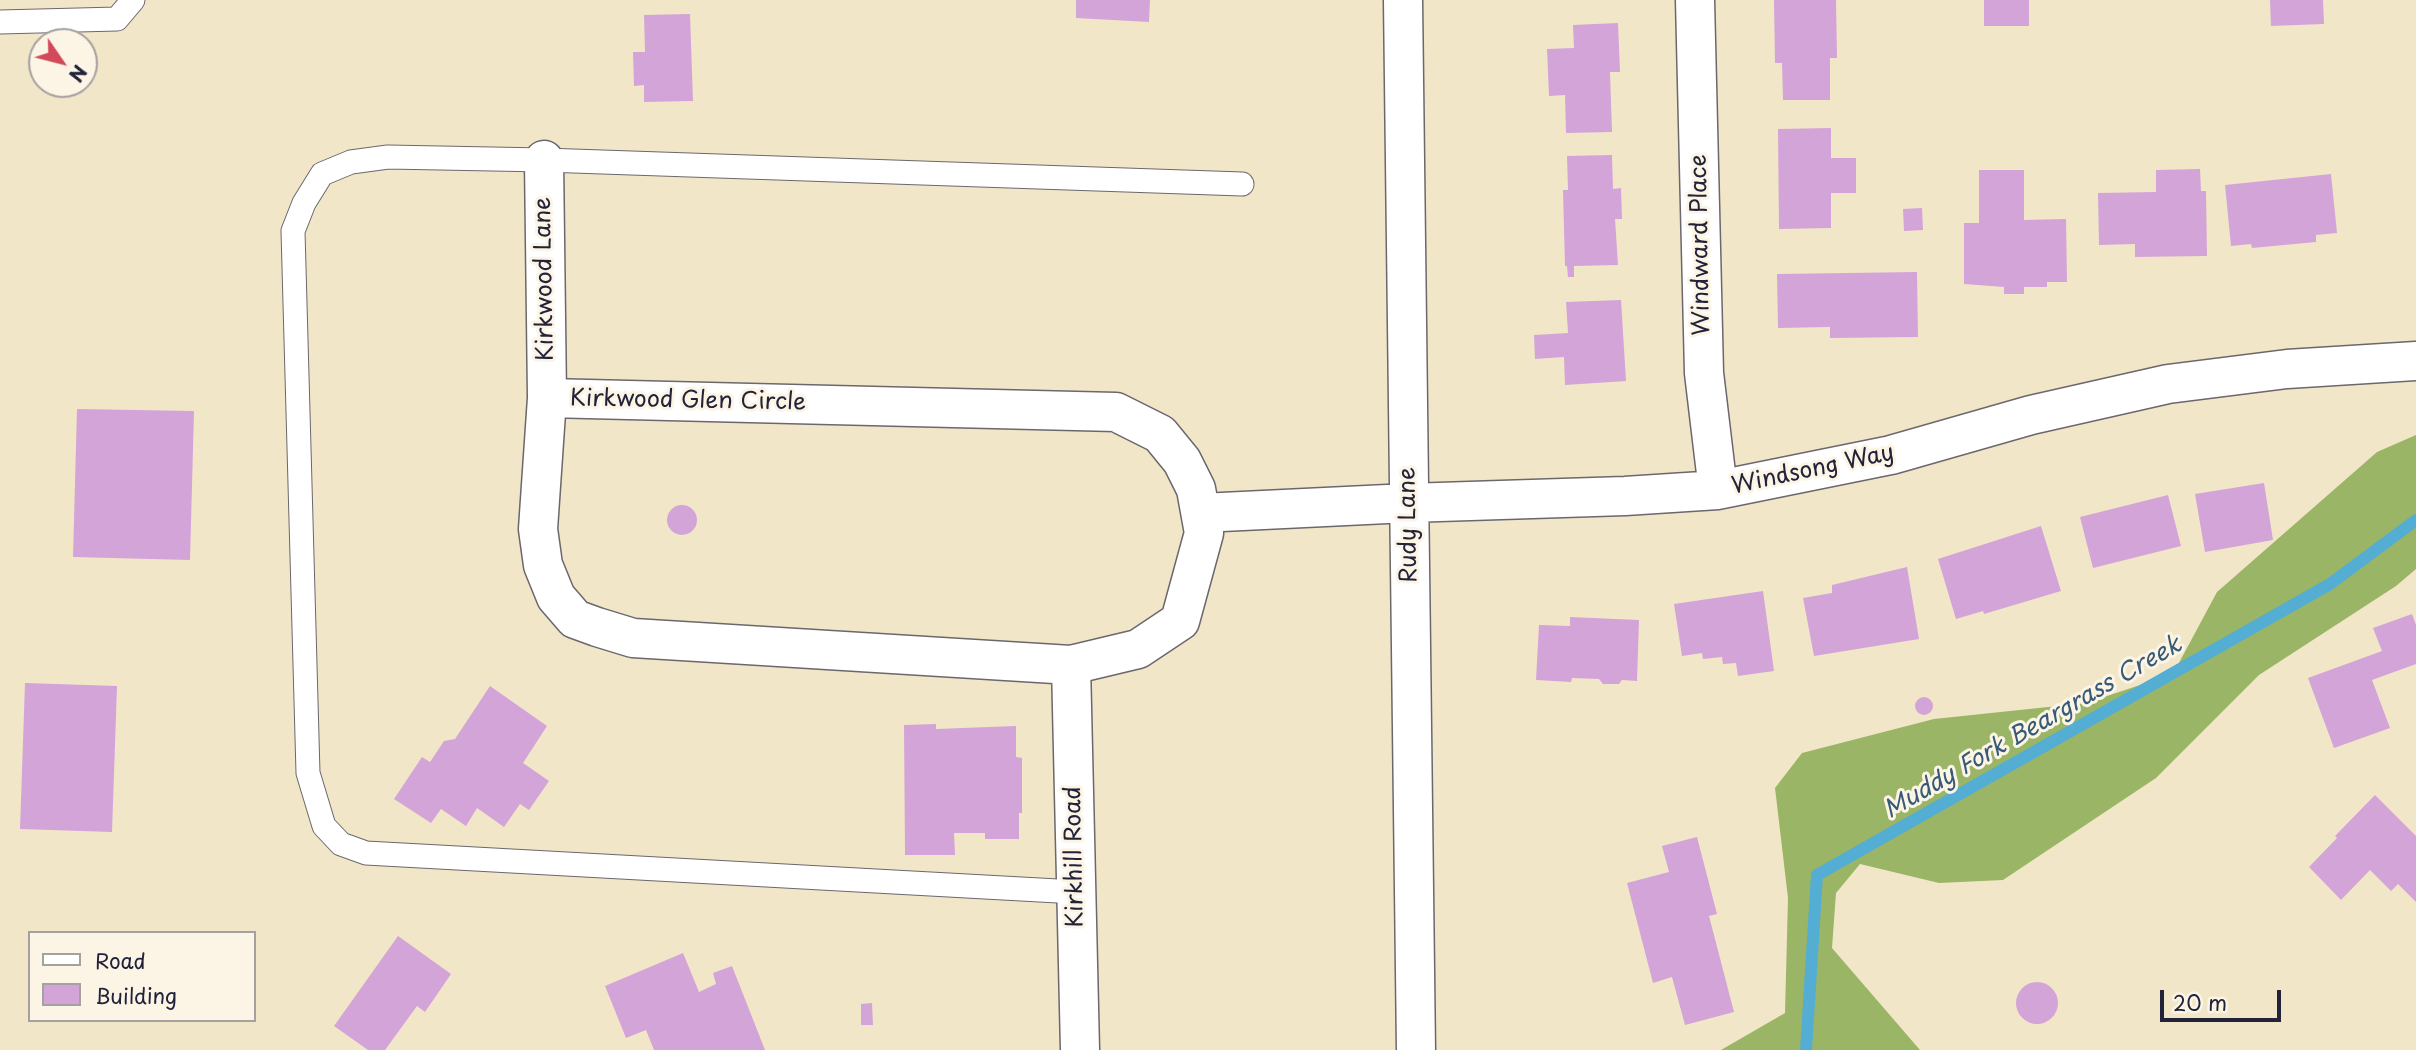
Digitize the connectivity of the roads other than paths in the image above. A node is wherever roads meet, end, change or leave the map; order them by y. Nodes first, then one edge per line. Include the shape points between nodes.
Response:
1 (133, 0) edge
2 (1403, 0) edge
3 (1695, 0) edge
4 (0, 22) edge
5 (544, 160) junction
6 (1242, 184) dead end
7 (2416, 361) edge
8 (547, 398) junction
9 (1718, 489) junction
10 (1408, 503) junction
11 (1200, 513) junction
12 (1071, 665) junction
13 (1076, 892) junction
14 (1080, 1050) edge
15 (1416, 1050) edge

1 - 4 lane via 117,19
2 - 10 street, Rudy Lane
3 - 9 street, Windward Place via 1704,373
5 - 6 lane
5 - 8 street, Kirkwood Lane
5 - 13 lane via 388,157 351,162 322,174 293,231 308,773 324,826 341,844 366,853
7 - 9 street, Windsong Way via 2287,369 2168,384 2031,415 1878,458
8 - 11 street, Kirkwood Glen Circle via 1116,412 1160,434 1182,461 1196,489
8 - 12 street, Kirkwood Glen Circle via 538,529 543,565 555,597 575,619 633,638
9 - 10 street, Windsong Way
10 - 11 street, Windsong Way
10 - 15 street, Rudy Lane
11 - 12 street, Kirkwood Glen Circle via 1204,533 1180,621 1138,649
12 - 13 street, Kirkhill Road
13 - 14 street, Kirkhill Road

